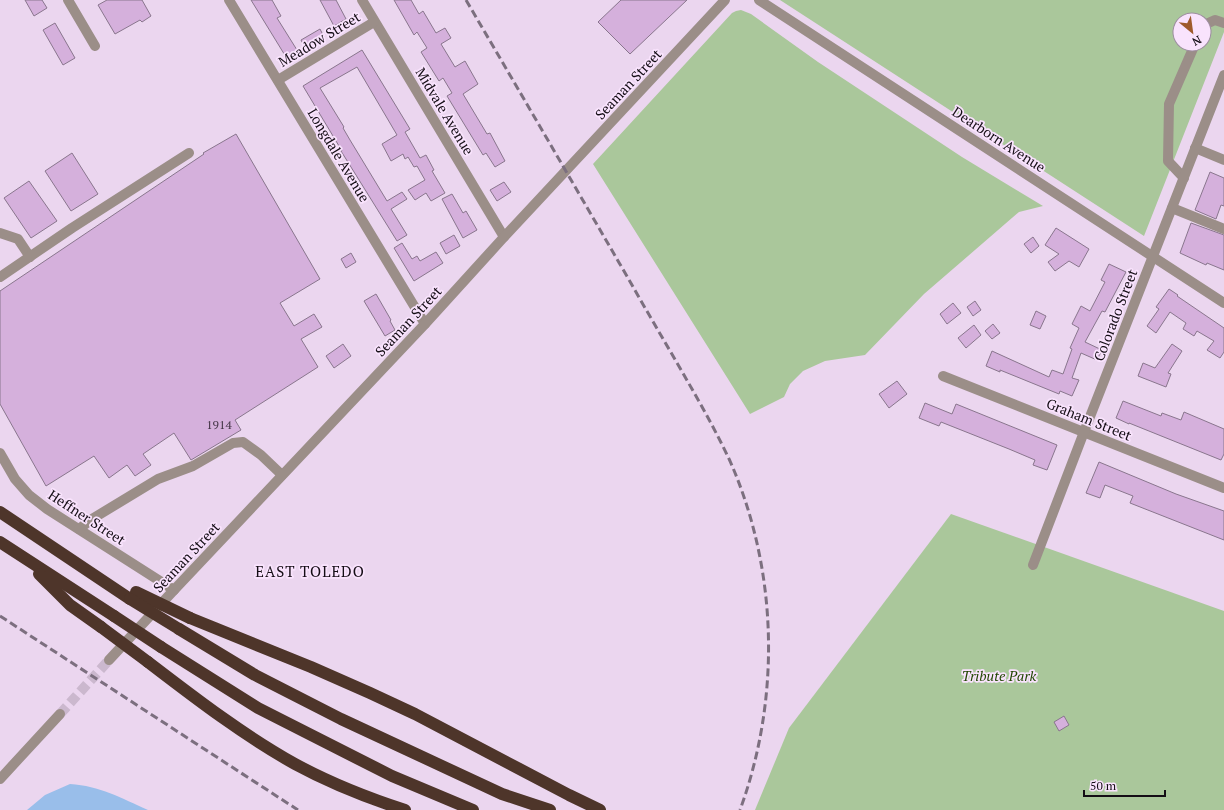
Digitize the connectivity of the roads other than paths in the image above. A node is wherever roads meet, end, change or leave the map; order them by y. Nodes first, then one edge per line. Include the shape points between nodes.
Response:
1 (68, 0) edge
2 (229, 0) edge
3 (362, 0) edge
4 (726, 0) edge
5 (759, 0) edge
6 (1212, 21) edge
7 (374, 22) junction
8 (1224, 23) edge
9 (95, 46) dead end
10 (1192, 52) edge
11 (1224, 75) edge
12 (278, 80) junction
13 (1221, 90) edge
14 (1195, 148) junction
15 (189, 153) dead end
16 (1224, 160) edge
17 (1184, 178) junction
18 (1172, 208) junction
19 (1224, 229) edge
20 (0, 233) edge
21 (504, 237) junction
22 (30, 257) junction
23 (1153, 257) junction
24 (0, 277) edge
25 (1224, 303) edge
26 (425, 324) junction
27 (943, 376) dead end
28 (1084, 432) junction
29 (0, 453) edge
30 (282, 475) junction
31 (1224, 488) edge
32 (0, 512) edge
33 (79, 529) junction
34 (0, 542) edge
35 (21, 556) junction
36 (1033, 565) dead end
37 (174, 590) junction
38 (129, 595) junction
39 (109, 660) tunnel mouth
40 (60, 714) tunnel mouth
41 (0, 779) edge
42 (405, 810) edge
43 (473, 810) edge
44 (550, 810) edge
45 (600, 810) edge

1 - 9 street
2 - 12 street, Longdale Avenue
3 - 7 street, Midvale Avenue
4 - 21 street, Seaman Street
5 - 23 street, Dearborn Avenue
6 - 8 street
7 - 12 street, Meadow Street
7 - 21 street, Midvale Avenue
10 - 17 street via 1169,104 1168,161
11 - 13 street, Colorado Street
12 - 26 street, Longdale Avenue
13 - 14 street, Colorado Street
14 - 16 street
14 - 17 street, Colorado Street
15 - 22 street
17 - 18 street, Colorado Street
18 - 19 street
18 - 23 street, Colorado Street
20 - 22 street via 18,238
21 - 26 street, Seaman Street
22 - 24 street
23 - 25 street, Dearborn Avenue
23 - 28 street, Colorado Street
26 - 30 street, Seaman Street
27 - 28 street, Graham Street
28 - 31 street, Graham Street
28 - 36 street, Colorado Street
29 - 33 street, Heffner Street via 15,479 29,495
30 - 33 street via 243,442 233,443 193,466 158,479
30 - 37 street, Seaman Street
32 - 38 highway
33 - 37 street, Heffner Street
34 - 35 highway
35 - 42 highway, bridge via 70,605 231,724 296,765 362,795
35 - 43 highway, bridge via 258,708 392,776
37 - 39 street, Seaman Street
38 - 44 highway, bridge via 255,675 502,794
38 - 45 highway, bridge via 311,667 383,699
40 - 41 street

